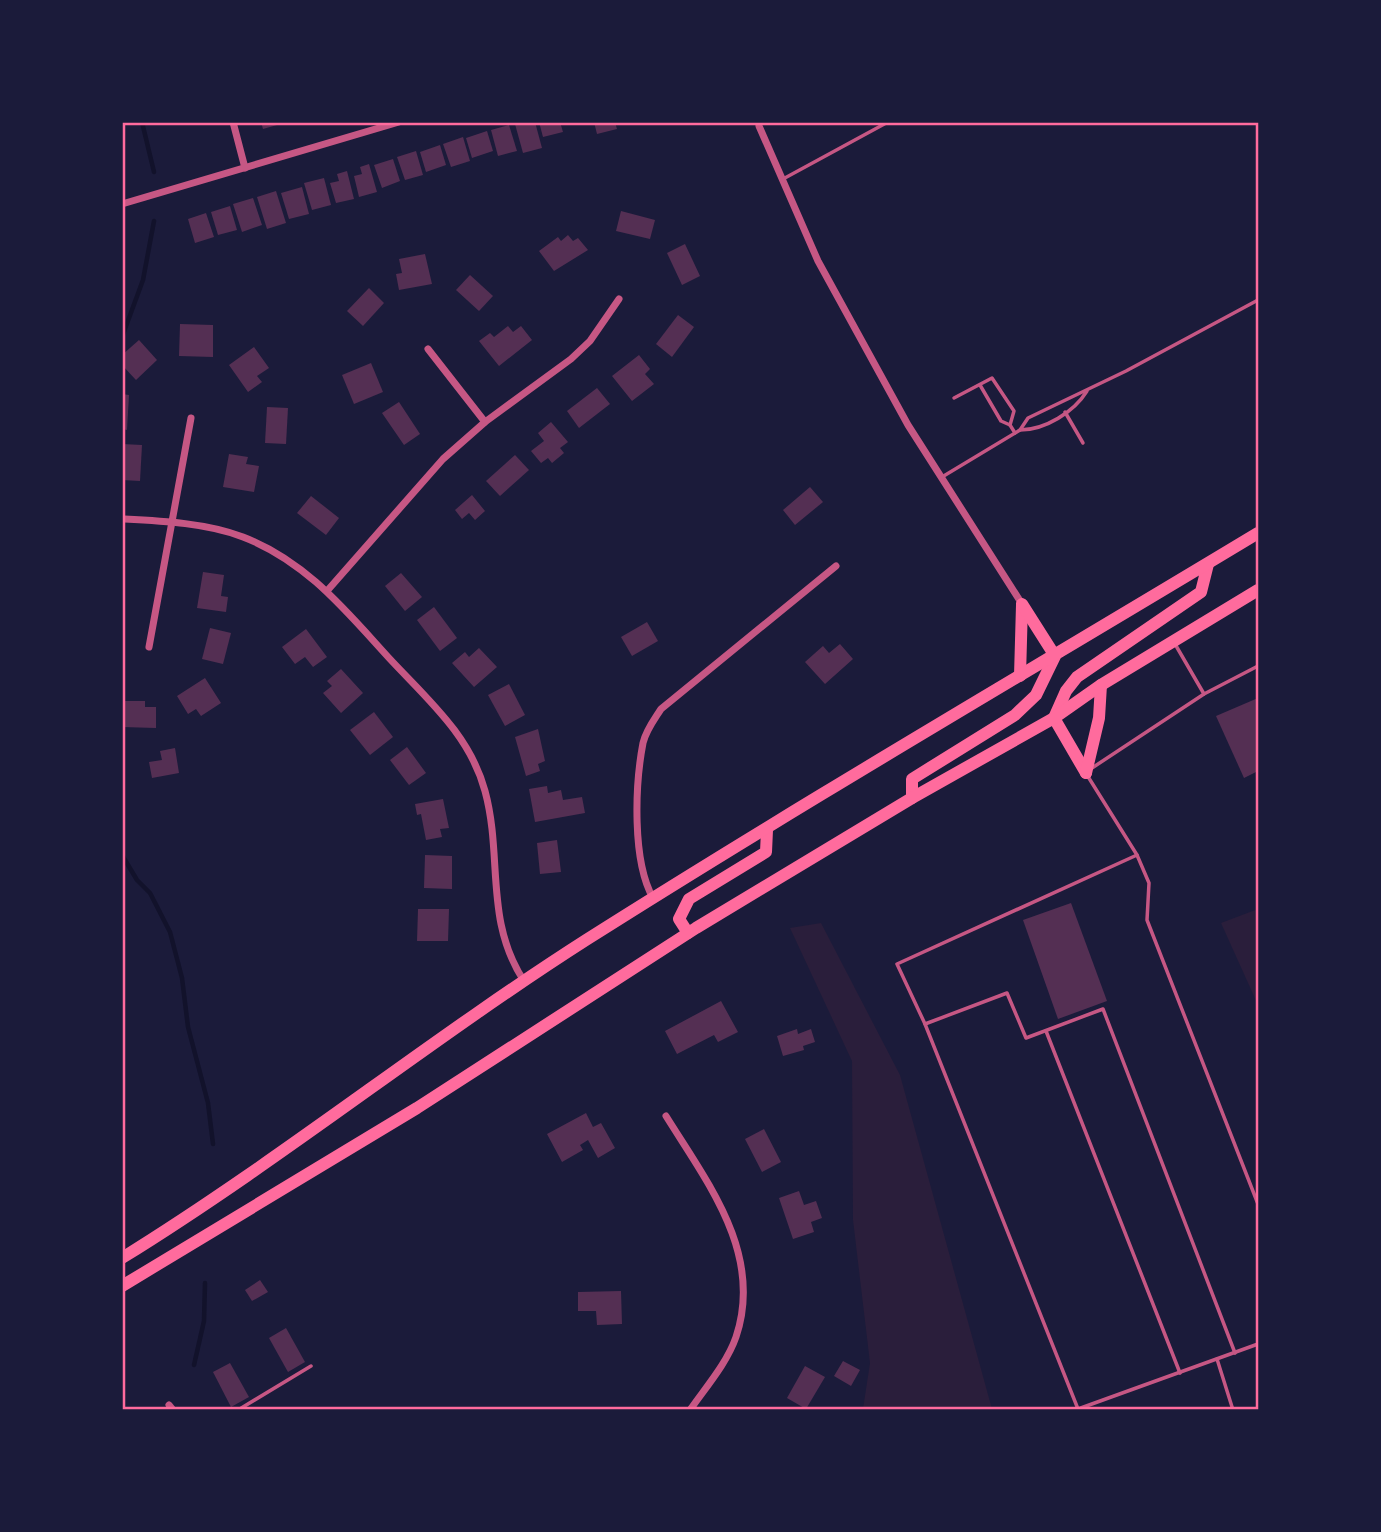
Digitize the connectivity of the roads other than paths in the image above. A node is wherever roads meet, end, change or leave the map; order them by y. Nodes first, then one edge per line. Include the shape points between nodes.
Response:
1 (233, 122) edge
2 (399, 122) edge
3 (888, 122) edge
4 (759, 126) dead end
5 (245, 168) junction
6 (783, 180) junction
7 (122, 204) edge
8 (619, 299) dead end
9 (1258, 300) edge
10 (429, 349) dead end
11 (980, 385) junction
12 (1087, 391) junction
13 (954, 398) dead end
14 (1065, 412) junction
15 (191, 418) dead end
16 (485, 422) junction
17 (1010, 425) junction
18 (1017, 431) junction
19 (1083, 443) dead end
20 (941, 478) junction
21 (122, 519) edge
22 (173, 523) junction
23 (1258, 533) edge
24 (1208, 564) junction
25 (836, 566) dead end
26 (1258, 590) edge
27 (327, 592) junction
28 (1022, 604) junction
29 (1174, 640) junction
30 (149, 647) dead end
31 (1055, 656) junction
32 (1258, 666) edge
33 (1020, 676) junction
34 (1101, 685) junction
35 (1204, 694) junction
36 (1054, 718) junction
37 (1086, 773) junction
38 (912, 798) junction
39 (767, 830) junction
40 (1137, 855) junction
41 (654, 899) junction
42 (688, 933) junction
43 (524, 981) junction
44 (925, 1024) junction
45 (1046, 1031) junction
46 (666, 1116) dead end
47 (1258, 1204) edge
48 (122, 1258) edge
49 (122, 1286) edge
50 (1258, 1345) edge
51 (1235, 1353) junction
52 (1217, 1360) junction
53 (311, 1366) dead end
54 (1180, 1373) junction
55 (239, 1409) edge
56 (690, 1409) edge
57 (1233, 1409) edge

1 - 5 street
2 - 5 street
3 - 6 lane
4 - 6 street
5 - 7 street
6 - 20 street via 818,261
8 - 16 street via 590,341
9 - 12 lane
10 - 16 street
11 - 13 lane
11 - 17 lane via 1002,421
11 - 17 lane via 992,378 1014,411
12 - 14 lane via 1078,405
12 - 18 lane via 1028,418
14 - 18 lane via 1035,430
14 - 19 lane
15 - 22 street
16 - 27 street via 443,460
17 - 18 lane
18 - 20 lane
20 - 28 street
21 - 22 street
22 - 27 street via 243,537 284,557
22 - 30 street
23 - 24 highway
24 - 31 highway
24 - 36 highway via 1201,592 1077,677
25 - 41 street via 661,709 648,729 640,768 638,846 645,884
26 - 29 highway
27 - 43 street via 440,711 475,763 491,821 503,943
28 - 31 highway
28 - 33 highway
29 - 34 highway
29 - 35 lane
31 - 33 highway
31 - 38 highway via 1036,695 1015,715 912,779
32 - 35 lane
33 - 39 highway
34 - 36 highway
34 - 37 highway via 1099,718
35 - 37 lane
36 - 37 highway
36 - 38 highway
37 - 40 lane
38 - 42 highway
39 - 41 highway
39 - 42 highway via 766,852 689,900 679,919
40 - 44 lane via 897,964
40 - 47 lane via 1149,883 1147,920
41 - 43 highway
42 - 49 highway via 417,1108
43 - 48 highway via 250,1177
44 - 45 lane via 1007,993 1026,1038
44 - 54 lane via 1079,1409
45 - 51 lane via 1103,1009
45 - 54 lane
46 - 56 street via 722,1208 742,1269 743,1294 735,1338
50 - 51 lane
51 - 52 lane
52 - 54 lane
52 - 57 lane
53 - 55 lane

